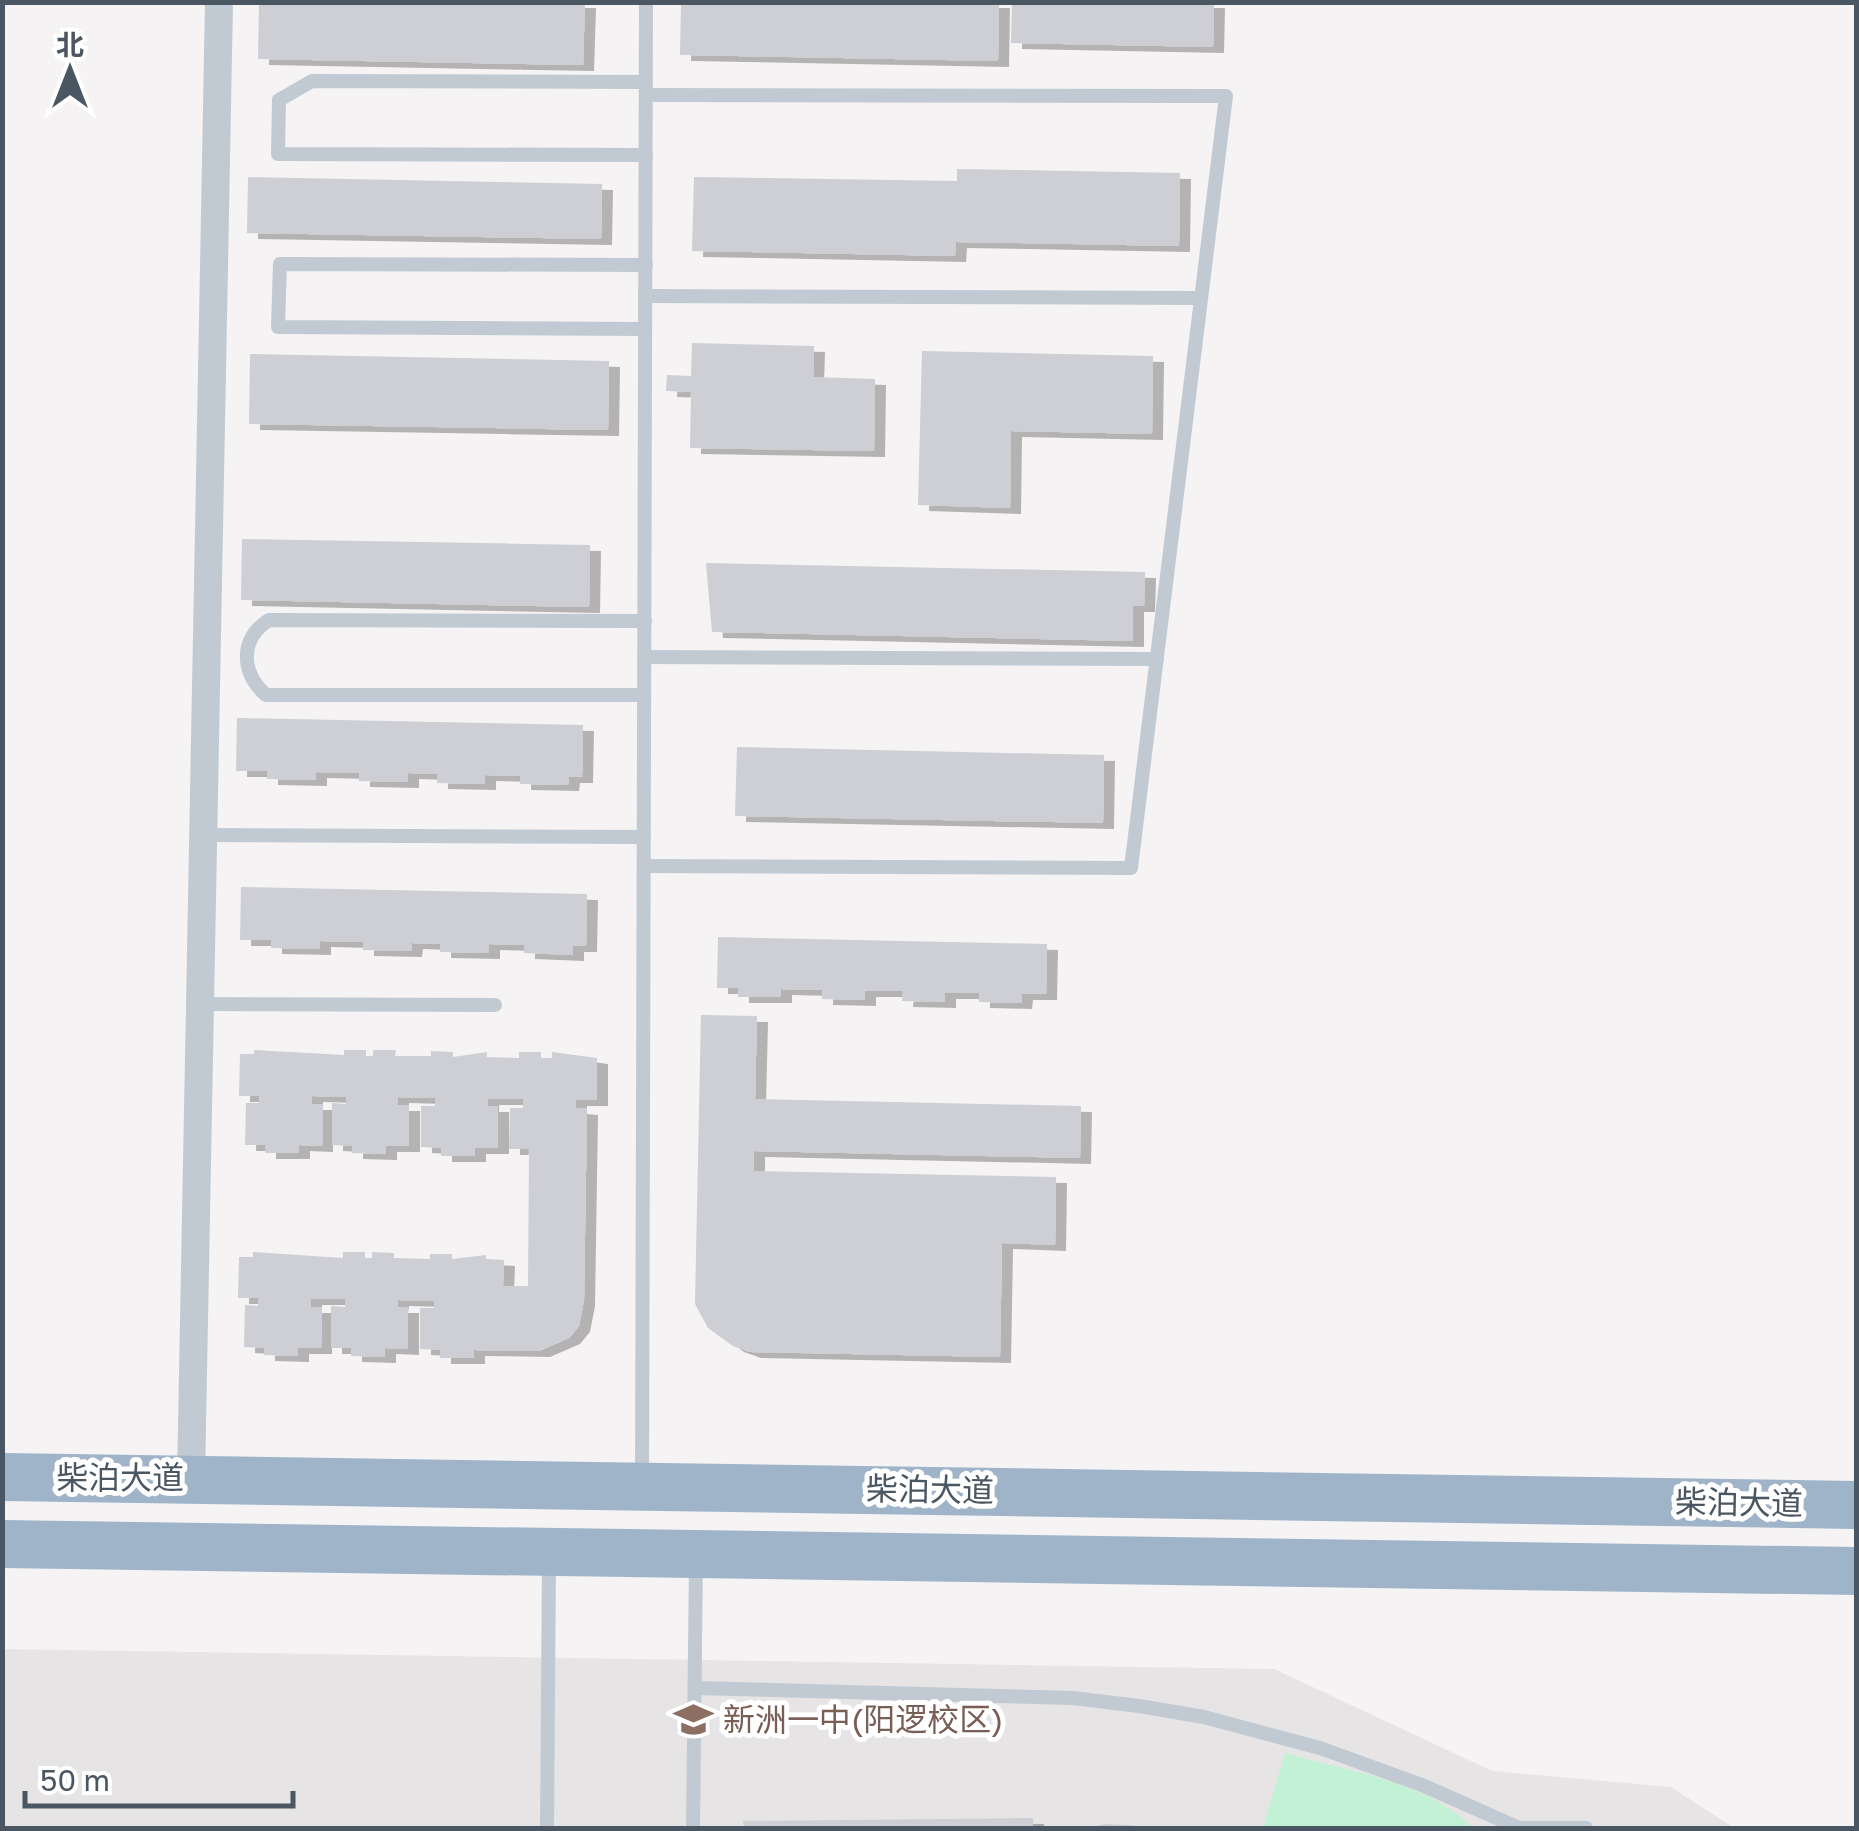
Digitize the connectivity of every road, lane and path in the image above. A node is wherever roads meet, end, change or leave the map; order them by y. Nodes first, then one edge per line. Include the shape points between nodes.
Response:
1 (219, 2) edge
2 (646, 2) edge
3 (646, 88) junction
4 (646, 155) junction
5 (646, 265) junction
6 (645, 296) junction
7 (1201, 298) junction
8 (645, 328) junction
9 (645, 621) junction
10 (645, 657) junction
11 (1157, 658) junction
12 (644, 696) junction
13 (204, 836) junction
14 (644, 836) junction
15 (644, 866) junction
16 (200, 1004) junction
17 (495, 1004) dead end
18 (2, 1477) edge
19 (191, 1479) junction
20 (642, 1485) junction
21 (1856, 1505) edge
22 (2, 1544) edge
23 (550, 1551) junction
24 (696, 1553) junction
25 (1856, 1572) edge
26 (694, 1688) junction
27 (547, 1828) edge
28 (694, 1828) edge
29 (1519, 1828) edge
30 (1586, 1828) edge

1 - 13 street
2 - 3 lane
3 - 4 lane
3 - 4 lane via 312,82 279,100 278,154
3 - 7 lane via 1226,96
4 - 5 lane
5 - 6 lane
5 - 8 lane via 280,264 278,327
6 - 7 lane
6 - 8 lane
7 - 11 lane
8 - 9 lane
9 - 10 lane
9 - 12 lane via 269,620 252,635 246,659 266,695
10 - 11 lane
10 - 12 lane
11 - 15 lane via 1131,868
12 - 14 lane
13 - 14 lane
13 - 16 street
14 - 15 lane
15 - 20 lane
16 - 17 lane
16 - 19 street
18 - 19 highway, 柴泊大道
19 - 20 highway, 柴泊大道
20 - 21 highway, 柴泊大道
22 - 23 highway, 柴泊大道
23 - 24 highway, 柴泊大道
23 - 27 lane
24 - 25 highway, 柴泊大道
24 - 26 lane
26 - 28 lane
26 - 29 lane via 1074,1698 1171,1712 1320,1748
29 - 30 lane

